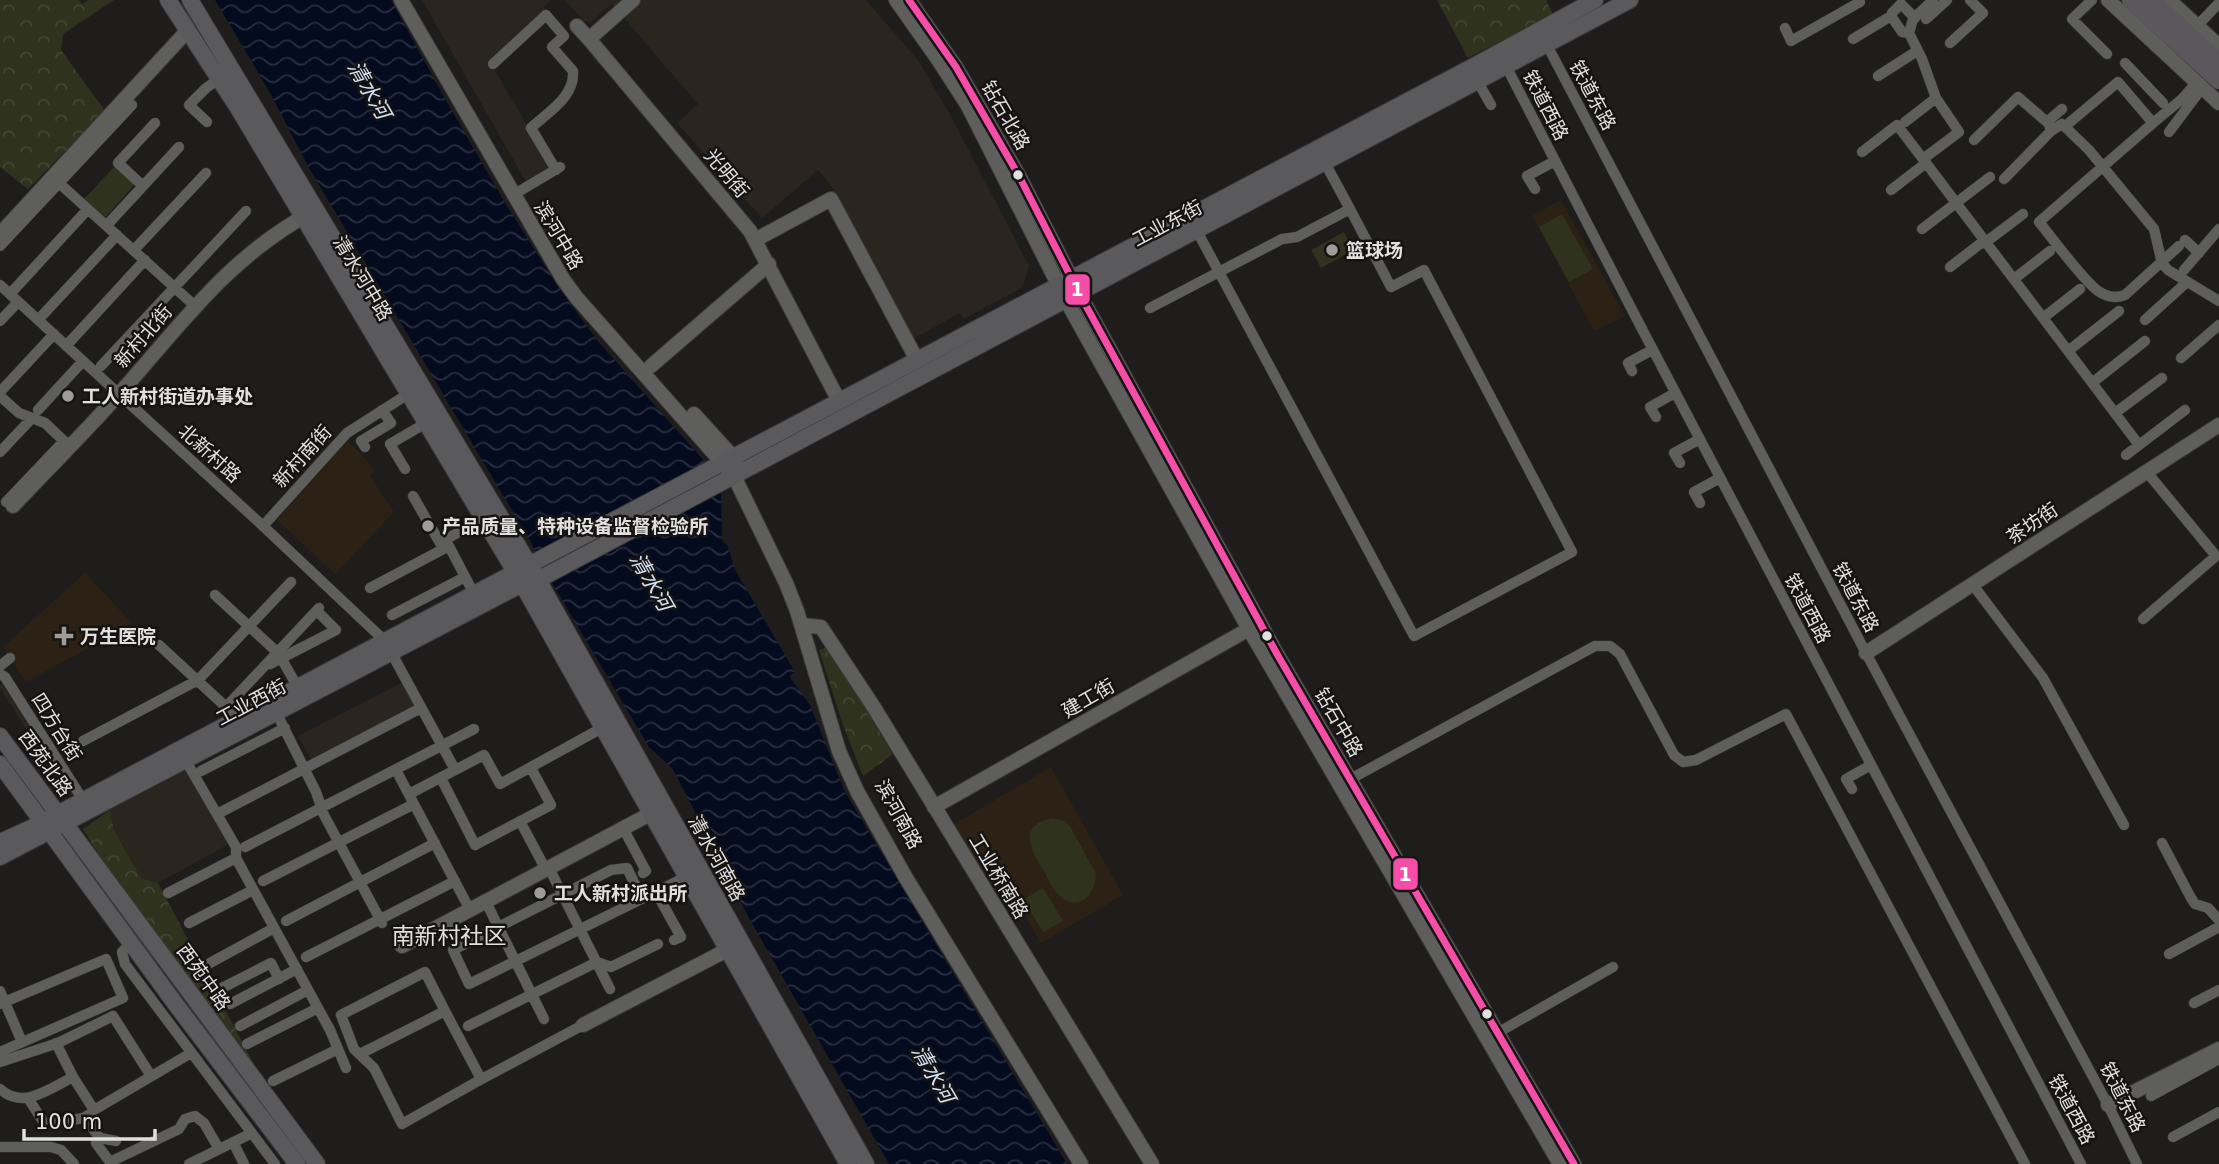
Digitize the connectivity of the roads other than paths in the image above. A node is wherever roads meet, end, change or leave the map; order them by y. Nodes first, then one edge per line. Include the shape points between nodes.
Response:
1 (168, 0) edge
2 (190, 0) edge
3 (401, 0) edge
4 (411, 0) edge
5 (633, 0) edge
6 (896, 0) edge
7 (909, 0) edge
8 (1595, 0) edge
9 (1630, 0) edge
10 (1859, 0) edge
11 (1933, 0) edge
12 (1947, 0) edge
13 (1970, 0) edge
14 (2092, 0) edge
15 (2108, 0) edge
16 (2131, 0) edge
17 (2151, 0) edge
18 (2169, 0) edge
19 (2219, 3) edge
20 (1892, 12) dead end
21 (1914, 18) junction
22 (1926, 19) dead end
23 (577, 26) joint
24 (2197, 26) junction
25 (1785, 28) dead end
26 (188, 30) junction
27 (1909, 33) junction
28 (564, 36) junction
29 (589, 39) junction
30 (1853, 39) dead end
31 (1950, 43) dead end
32 (1546, 45) junction
33 (2219, 46) edge
34 (1917, 51) junction
35 (2107, 54) dead end
36 (2125, 63) dead end
37 (2219, 63) edge
38 (493, 64) dead end
39 (1506, 66) junction
40 (1878, 76) dead end
41 (219, 79) junction
42 (2219, 80) edge
43 (1478, 82) junction
44 (2199, 85) junction
45 (1936, 98) junction
46 (2163, 103) dead end
47 (2219, 103) edge
48 (132, 104) dead end
49 (1491, 104) dead end
50 (2062, 109) dead end
51 (207, 122) dead end
52 (1905, 122) dead end
53 (155, 123) dead end
54 (2069, 123) dead end
55 (2153, 123) junction
56 (2049, 127) junction
57 (2169, 132) dead end
58 (1974, 140) dead end
59 (179, 148) dead end
60 (1862, 152) dead end
61 (1555, 161) junction
62 (1924, 161) junction
63 (1325, 163) junction
64 (2102, 166) junction
65 (206, 173) dead end
66 (1990, 177) dead end
67 (2004, 179) dead end
68 (60, 183) junction
69 (143, 186) junction
70 (1535, 189) dead end
71 (1891, 190) dead end
72 (517, 193) junction
73 (1956, 203) junction
74 (88, 209) junction
75 (1350, 209) junction
76 (246, 211) dead end
77 (310, 213) junction
78 (2023, 214) dead end
79 (107, 226) junction
80 (1922, 229) dead end
81 (2219, 229) edge
82 (1197, 231) junction
83 (0, 234) edge
84 (117, 235) junction
85 (755, 240) junction
86 (1985, 241) junction
87 (0, 246) edge
88 (134, 250) junction
89 (2050, 251) dead end
90 (2199, 253) junction
91 (145, 260) junction
92 (2162, 263) junction
93 (769, 264) junction
94 (1950, 267) dead end
95 (2184, 270) dead end
96 (1219, 272) junction
97 (2014, 279) junction
98 (2187, 282) junction
99 (0, 285) edge
100 (175, 287) junction
101 (1069, 289) junction
102 (2080, 289) dead end
103 (10, 293) junction
104 (2219, 301) edge
105 (18, 302) junction
106 (195, 306) junction
107 (1150, 308) dead end
108 (2119, 311) dead end
109 (2043, 318) junction
110 (38, 320) junction
111 (2144, 320) dead end
112 (0, 321) edge
113 (2219, 325) edge
114 (54, 334) junction
115 (2146, 341) dead end
116 (66, 346) junction
117 (1653, 350) junction
118 (2068, 351) junction
119 (2181, 358) dead end
120 (917, 360) junction
121 (83, 361) junction
122 (101, 366) dead end
123 (651, 366) junction
124 (1632, 371) dead end
125 (2162, 378) dead end
126 (2092, 383) junction
127 (1675, 393) junction
128 (0, 394) edge
129 (119, 394) junction
130 (408, 394) junction
131 (839, 401) junction
132 (382, 410) junction
133 (2185, 410) dead end
134 (2115, 413) junction
135 (35, 414) junction
136 (1656, 417) dead end
137 (426, 423) junction
138 (2219, 425) edge
139 (1700, 439) junction
140 (68, 443) junction
141 (2139, 445) junction
142 (365, 447) dead end
143 (0, 452) edge
144 (2126, 455) dead end
145 (723, 462) junction
146 (1680, 463) dead end
147 (405, 469) dead end
148 (2146, 471) junction
149 (732, 477) junction
150 (1720, 478) junction
151 (413, 496) dead end
152 (1700, 503) dead end
153 (9, 504) dead end
154 (483, 518) junction
155 (263, 526) junction
156 (505, 556) junction
157 (531, 574) junction
158 (465, 577) junction
159 (291, 582) dead end
160 (1973, 585) junction
161 (370, 588) dead end
162 (494, 591) junction
163 (474, 594) junction
164 (215, 595) dead end
165 (535, 607) junction
166 (392, 615) dead end
167 (2143, 620) dead end
168 (804, 625) junction
169 (249, 626) junction
170 (1254, 626) junction
171 (159, 645) dead end
172 (388, 647) junction
173 (1866, 653) junction
174 (279, 655) junction
175 (0, 674) edge
176 (198, 680) junction
177 (301, 692) junction
178 (421, 708) junction
179 (276, 712) junction
180 (233, 719) junction
181 (285, 728) junction
182 (474, 729) dead end
183 (602, 729) junction
184 (0, 736) edge
185 (83, 741) dead end
186 (442, 746) junction
187 (182, 755) junction
188 (0, 764) edge
189 (1871, 765) junction
190 (453, 766) dead end
191 (531, 768) junction
192 (305, 769) junction
193 (396, 770) junction
194 (201, 771) dead end
195 (441, 778) junction
196 (1344, 782) junction
197 (1852, 789) dead end
198 (412, 799) junction
199 (83, 800) junction
200 (322, 807) junction
201 (934, 807) junction
202 (221, 812) dead end
203 (650, 814) junction
204 (520, 821) junction
205 (54, 823) junction
206 (2124, 825) dead end
207 (623, 828) junction
208 (0, 842) edge
209 (339, 842) junction
210 (435, 843) junction
211 (2162, 843) dead end
212 (245, 847) dead end
213 (0, 857) edge
214 (236, 858) junction
215 (547, 869) junction
216 (643, 873) dead end
217 (686, 877) junction
218 (263, 881) dead end
219 (455, 881) junction
220 (360, 882) junction
221 (253, 890) junction
222 (656, 892) junction
223 (168, 893) dead end
224 (562, 895) junction
225 (642, 899) junction
226 (486, 902) junction
227 (470, 910) junction
228 (2219, 920) edge
229 (286, 921) dead end
230 (381, 921) junction
231 (188, 923) dead end
232 (498, 927) junction
233 (2219, 927) edge
234 (274, 928) junction
235 (580, 929) junction
236 (674, 940) dead end
237 (131, 943) junction
238 (658, 943) dead end
239 (402, 946) dead end
240 (727, 950) junction
241 (2169, 954) dead end
242 (306, 957) dead end
243 (515, 961) junction
244 (597, 962) junction
245 (210, 963) dead end
246 (1613, 967) dead end
247 (297, 969) junction
248 (279, 979) junction
249 (222, 988) dead end
250 (610, 989) dead end
251 (0, 990) edge
252 (308, 990) junction
253 (2219, 990) edge
254 (532, 995) junction
255 (3, 1003) edge
256 (2194, 1003) dead end
257 (230, 1004) dead end
258 (318, 1008) junction
259 (445, 1011) junction
260 (256, 1018) junction
261 (544, 1019) dead end
262 (583, 1025) joint
263 (240, 1026) dead end
264 (468, 1026) dead end
265 (264, 1035) junction
266 (1492, 1036) junction
267 (22, 1042) junction
268 (56, 1043) junction
269 (247, 1044) dead end
270 (338, 1049) junction
271 (2219, 1049) edge
272 (0, 1052) edge
273 (191, 1053) junction
274 (360, 1055) junction
275 (2219, 1059) edge
276 (0, 1062) edge
277 (346, 1068) dead end
278 (151, 1076) junction
279 (73, 1077) junction
280 (481, 1079) junction
281 (273, 1081) dead end
282 (0, 1089) edge
283 (2151, 1096) dead end
284 (29, 1098) junction
285 (2108, 1105) junction
286 (92, 1112) junction
287 (2219, 1112) edge
288 (252, 1133) junction
289 (2173, 1137) dead end
290 (116, 1141) dead end
291 (233, 1142) junction
292 (96, 1143) dead end
293 (0, 1147) edge
294 (219, 1149) junction
295 (74, 1164) edge
296 (189, 1164) edge
297 (244, 1164) edge
298 (275, 1164) edge
299 (297, 1164) edge
300 (317, 1164) edge
301 (848, 1164) edge
302 (866, 1164) edge
303 (1081, 1164) edge
304 (1087, 1164) edge
305 (1152, 1164) edge
306 (1560, 1164) edge
307 (1574, 1164) edge
308 (2025, 1164) edge
309 (2081, 1164) edge
310 (2137, 1164) edge

1 - 26 main road, 清水河中路
2 - 77 main road, 清水河中路
3 - 72 main road, 滨河中路
4 - 72 main road, 滨河中路
5 - 29 main road
6 - 101 main road, 钻石北路 via 968,106
7 - 101 main road, 钻石北路 via 956,67 1019,176
8 - 101 main road, 工业东街
9 - 32 main road, 工业东街
10 - 25 street via 1791,41
11 - 21 street
12 - 22 street
13 - 31 street via 1983,13
14 - 35 street via 2072,19
15 - 44 main road
16 - 42 highway
17 - 37 highway
18 - 24 main road
19 - 24 street
20 - 21 street via 1901,4
21 - 27 street
23 - 28 street
23 - 29 main road, 光明街
24 - 33 main road
26 - 41 main road, 清水河中路
26 - 83 main road
27 - 30 street via 1902,32 1891,16
27 - 34 street
28 - 38 street via 546,15
28 - 72 street via 552,47 573,71 571,88 531,128 558,168
29 - 85 main road, 光明街
32 - 39 main road, 工业东街
32 - 173 street, 铁道东路
34 - 40 street
34 - 45 street
36 - 46 street
39 - 43 main road, 工业东街
39 - 61 street, 铁道西路
41 - 51 street via 189,105
41 - 77 main road, 清水河中路
43 - 49 street
43 - 63 main road, 工业东街
44 - 47 main road
44 - 55 street
44 - 57 street
45 - 52 street
45 - 62 street via 1959,131
48 - 68 street
50 - 56 street
53 - 69 street via 118,163
54 - 55 street via 2118,82
55 - 64 street
56 - 58 street via 2018,97
56 - 64 street via 2062,124
56 - 67 street
59 - 69 street
60 - 62 street via 1897,125
61 - 70 street via 1527,176
61 - 117 street, 铁道西路
62 - 71 street
62 - 73 street
63 - 75 street
63 - 82 main road, 工业东街
64 - 92 street via 2154,229
64 - 92 street via 2039,222 2105,295 2124,295
65 - 88 street
66 - 73 street
68 - 74 street
68 - 87 street
69 - 79 street
72 - 123 main road, 滨河中路 via 586,294
72 - 145 main road, 滨河中路 via 576,297
73 - 80 street
73 - 86 street
74 - 79 street
74 - 103 street
75 - 96 street
75 - 96 street via 1391,286 1424,270 1572,552 1414,636
76 - 100 street
77 - 106 main road, 新村北街 via 252,251
77 - 130 main road, 清水河中路
77 - 157 main road, 清水河中路
78 - 86 street
79 - 84 street
81 - 90 street
82 - 96 street
82 - 101 main road, 工业东街
84 - 88 street
84 - 110 street
85 - 93 main road, 光明街
85 - 120 main road via 831,199
86 - 94 street
86 - 97 street
88 - 91 street
89 - 97 street
90 - 92 street via 2182,243
90 - 95 street
91 - 100 street
91 - 116 street
92 - 98 street
93 - 123 main road
93 - 131 main road, 光明街
96 - 107 street
97 - 109 street
98 - 104 street
98 - 111 street
99 - 103 street, 北新村路
100 - 106 street
100 - 122 street
101 - 120 main road, 工业东街
101 - 149 main road, 工业东街
101 - 170 main road, 钻石中路
102 - 109 street
103 - 105 street, 北新村路
105 - 110 street, 北新村路
105 - 112 street
106 - 129 main road, 新村北街
108 - 118 street
109 - 118 street
110 - 114 street, 北新村路
113 - 119 street
114 - 116 street, 北新村路
114 - 128 street
115 - 126 street
116 - 121 street, 北新村路
117 - 124 street via 1628,363
117 - 127 street, 铁道西路
118 - 126 street
120 - 131 main road, 工业东街
121 - 129 street, 北新村路
121 - 135 street
123 - 145 main road, 滨河中路
125 - 134 street
126 - 134 street
127 - 136 street via 1650,407
127 - 139 street, 铁道西路
128 - 135 street via 19,413
129 - 140 main road, 新村北街
129 - 155 street, 北新村路
130 - 132 street, 新村南街
130 - 137 main road, 清水河中路
131 - 145 main road, 工业东街
132 - 142 street via 391,423 362,441
132 - 155 street, 新村南街 via 346,433
133 - 141 street
134 - 141 street
135 - 140 street
135 - 143 street
137 - 147 street via 390,444
137 - 154 main road, 清水河中路
138 - 148 main road, 茶坊街
139 - 146 street via 1674,453
139 - 150 street, 铁道西路
140 - 153 main road, 新村北街
141 - 144 street
145 - 149 main road, 滨河南路
145 - 157 main road, 工业东街
148 - 160 main road, 茶坊街
148 - 167 street via 2216,556
149 - 157 main road, 工业东街
149 - 168 main road, 滨河南路
150 - 152 street via 1694,492
150 - 189 street, 铁道西路
151 - 154 street via 440,543
154 - 156 main road, 清水河中路
155 - 172 street, 北新村路
156 - 157 main road, 清水河中路
156 - 162 main road
157 - 162 main road, 工业西街
157 - 165 main road, 清水河南路
157 - 302 main road, 清水河南路
158 - 161 street via 449,546
158 - 163 street
158 - 166 street
159 - 169 street
160 - 173 main road, 茶坊街
160 - 206 street via 2043,678
162 - 163 main road, 工业西街
162 - 165 main road via 517,596
162 - 172 main road, 工业西街
163 - 172 main road, 工业西街
164 - 169 street
165 - 183 main road, 清水河南路
168 - 201 main road, 工业桥南路 via 821,627
168 - 303 main road, 滨河南路 via 839,751 857,791
168 - 304 main road, 滨河南路 via 860,786
169 - 174 street
169 - 176 street
170 - 196 main road, 钻石中路
170 - 201 main road, 建工街
171 - 176 street
172 - 177 main road, 工业西街
172 - 178 street, 北新村路
173 - 285 street, 铁道东路
174 - 174 street via 318,610 336,630
174 - 177 street
174 - 180 street via 263,667
175 - 199 street, 四方台街
176 - 180 street
176 - 185 street
177 - 179 main road, 工业西街
177 - 180 main road, 工业西街
178 - 186 street, 北新村路
178 - 192 street
179 - 180 main road, 工业西街
179 - 181 street
180 - 187 main road, 工业西街
181 - 192 street
181 - 194 street
182 - 186 street
183 - 191 street
183 - 203 main road, 清水河南路
184 - 205 main road, 西苑北路
186 - 190 street, 北新村路
186 - 193 street
187 - 199 main road, 工业西街
187 - 205 main road, 工业西街
187 - 214 street via 236,847
188 - 205 main road, 西苑北路
189 - 197 street via 1846,779
189 - 309 street, 铁道西路
191 - 195 street via 500,784 484,755
191 - 204 street via 551,804
192 - 200 street
192 - 202 street
193 - 198 street
193 - 200 street
195 - 198 street
195 - 204 street via 475,845
196 - 266 main road, 钻石中路
196 - 308 street via 1595,646 1610,646 1620,654 1674,755 1683,762 1696,760 1785,713
198 - 209 street
198 - 210 street
199 - 205 main road, 工业西街
200 - 209 street
200 - 212 street
201 - 305 main road, 工业桥南路
203 - 207 main road
203 - 217 main road, 清水河南路
204 - 215 street
205 - 208 main road, 工业西街
205 - 213 main road, 工业西街
205 - 237 main road, 西苑中路
205 - 300 main road, 西苑中路
207 - 215 main road
207 - 216 street via 646,871
209 - 218 street
209 - 220 street
210 - 219 street
210 - 220 street
211 - 228 street via 2195,904 2208,908
214 - 221 street
214 - 223 street
215 - 224 street
215 - 226 main road
217 - 222 street
217 - 240 main road, 清水河南路
219 - 227 street
219 - 230 street
220 - 229 street
220 - 230 street
221 - 231 street
221 - 234 street
222 - 225 street
222 - 236 street via 681,937
224 - 225 street via 611,870 627,868
224 - 232 street
224 - 235 street
225 - 235 street
226 - 227 main road
226 - 232 street
227 - 239 main road
230 - 242 street
232 - 243 street
232 - 243 street via 453,950 469,984
233 - 241 street
234 - 245 street
234 - 247 street
235 - 243 street
235 - 244 street
237 - 273 street via 122,958
237 - 299 main road, 西苑中路
238 - 244 street via 611,967
240 - 262 main road
240 - 301 main road, 清水河南路
243 - 254 street
244 - 250 street
244 - 254 street
246 - 266 street
247 - 248 street
247 - 252 street
248 - 249 street via 271,963
248 - 257 street
251 - 255 street
252 - 258 street
252 - 260 street
253 - 256 street
254 - 261 street
254 - 264 street
255 - 267 street
255 - 267 street via 106,959 123,998
258 - 265 street
258 - 270 street
259 - 274 street
259 - 274 street via 425,972 341,1015
259 - 280 street
260 - 263 street
260 - 265 street
262 - 280 street
265 - 269 street
266 - 306 main road, 钻石中路
266 - 307 main road, 钻石中路
267 - 272 street
268 - 276 street
268 - 278 street via 113,1016
268 - 279 street
270 - 277 street
270 - 281 street
271 - 285 main road
273 - 278 street
273 - 288 street
274 - 280 street via 374,1068 402,1124
275 - 283 street
278 - 286 street
279 - 284 street
279 - 286 street
282 - 284 street via 8,1096
284 - 286 street via 44,1123 83,1118
285 - 310 street, 铁道东路
286 - 290 street via 93,1129 100,1138
287 - 289 street
288 - 291 street
288 - 298 street
291 - 294 street
291 - 297 street
292 - 294 street via 110,1162 179,1129 185,1119 195,1116
293 - 295 street via 51,1147 61,1150
294 - 296 street

